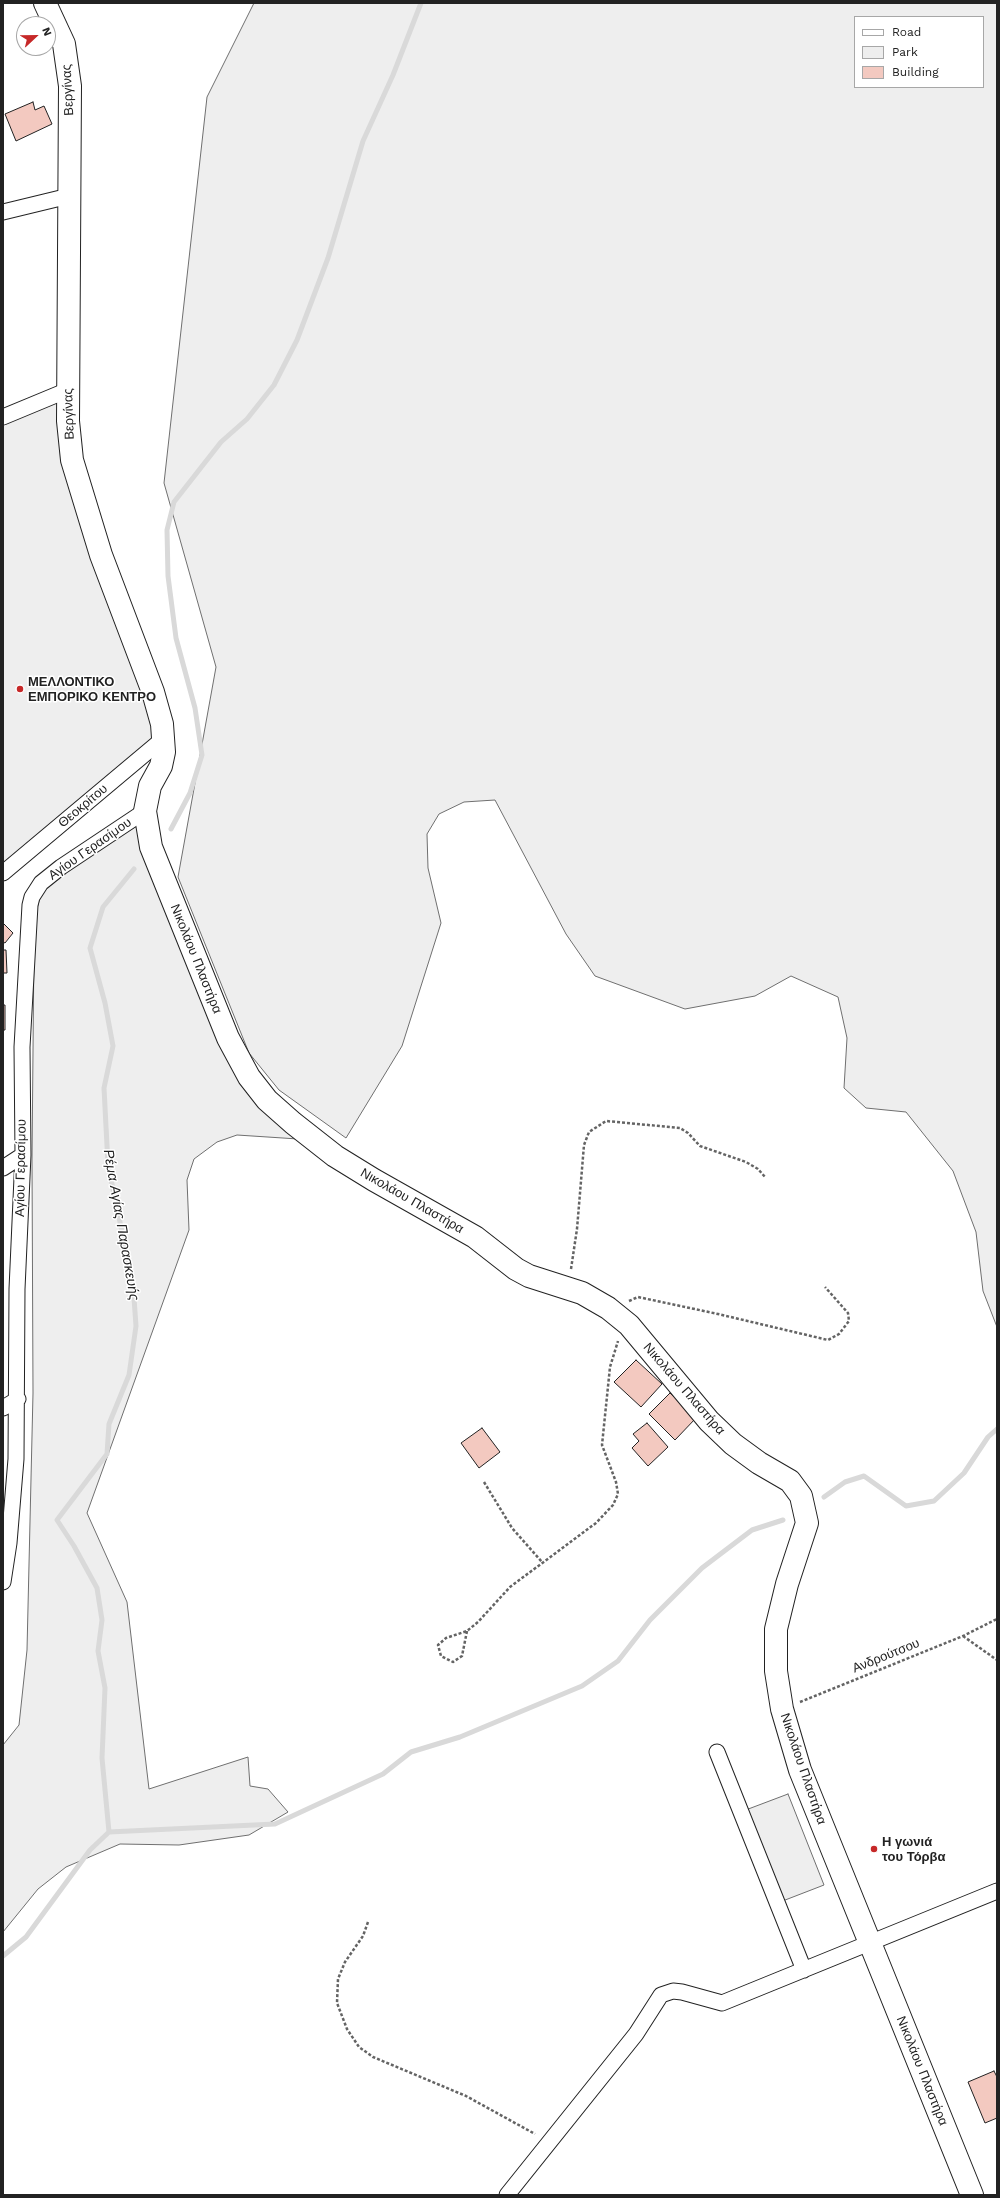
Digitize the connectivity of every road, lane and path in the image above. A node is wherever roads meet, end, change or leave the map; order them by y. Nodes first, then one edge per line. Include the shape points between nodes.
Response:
1 (45, 3) edge
2 (69, 196) junction
3 (3, 212) edge
4 (68, 390) junction
5 (3, 417) edge
6 (164, 738) junction
7 (145, 811) junction
8 (3, 873) edge
9 (23, 1155) junction
10 (3, 1168) edge
11 (765, 1177) dead end
12 (825, 1287) dead end
13 (568, 1288) junction
14 (608, 1308) junction
15 (629, 1325) junction
16 (18, 1398) junction
17 (3, 1408) edge
18 (484, 1482) dead end
19 (542, 1562) junction
20 (3, 1582) edge
21 (997, 1619) edge
22 (467, 1631) junction
23 (963, 1636) junction
24 (997, 1660) edge
25 (782, 1709) junction
26 (717, 1752) dead end
27 (997, 1892) edge
28 (368, 1922) dead end
29 (869, 1943) junction
30 (804, 1970) junction
31 (548, 2141) junction
32 (507, 2195) edge
33 (972, 2195) edge

1 - 2 street, Βεργίνας via 64,44 68,64
2 - 3 street
2 - 4 street, Βεργίνας
4 - 5 street
4 - 6 street, Βεργίνας via 69,441 78,483 101,555 153,692
6 - 7 street, Βεργίνας via 161,766 150,786
6 - 8 street, Θεοκρίτου
7 - 9 street, Αγίου Γερασίμου via 61,867 41,883 32,897 22,1047
7 - 13 street, Νικολάου Πλαστήρα via 151,847 228,1038 249,1078 267,1100 335,1156 403,1198 475,1237 516,1269 540,1280
9 - 10 street
9 - 16 street, Αγίου Γερασίμου via 17,1289
11 - 13 path via 746,1162 700,1146 680,1128 606,1122 589,1132 584,1145 577,1229
12 - 14 path via 848,1313 849,1321 839,1334 828,1340 638,1297
13 - 14 street, Νικολάου Πλαστήρα
14 - 15 street, Νικολάου Πλαστήρα
15 - 19 path via 616,1344 610,1367 602,1445 618,1494 596,1523
15 - 25 street, Νικολάου Πλαστήρα via 709,1421 733,1444 790,1481 801,1496 807,1523 787,1584 776,1629 776,1670
16 - 17 street
16 - 20 street, Αγίου Γερασίμου via 16,1466
18 - 19 path via 512,1528
19 - 22 path via 510,1586
21 - 23 path, Ανδρούτσου
22 - 22 path via 462,1656 453,1662 441,1656 438,1645 446,1638
23 - 24 path
23 - 25 path, Ανδρούτσου
25 - 29 street, Νικολάου Πλαστήρα via 800,1770
26 - 30 street
27 - 29 street
28 - 31 path via 363,1936 345,1962 338,1978 338,2003 347,2029 359,2047 373,2057 466,2096
29 - 30 street
29 - 33 street, Νικολάου Πλαστήρα
30 - 31 street via 722,2003 673,1990 661,1995 636,2034
31 - 32 street

